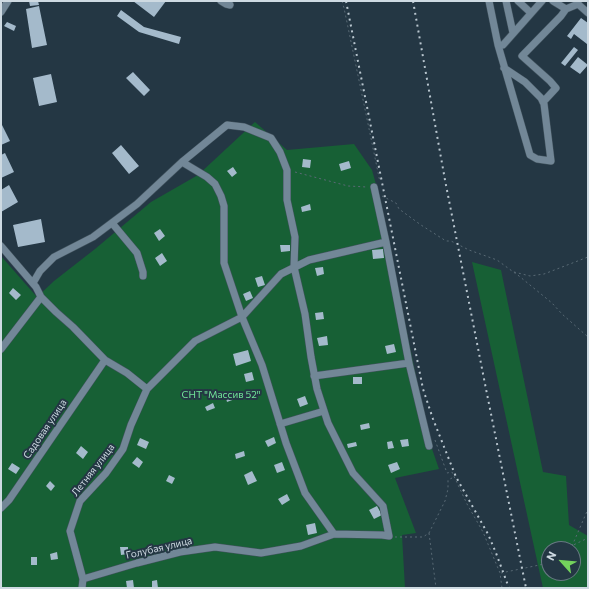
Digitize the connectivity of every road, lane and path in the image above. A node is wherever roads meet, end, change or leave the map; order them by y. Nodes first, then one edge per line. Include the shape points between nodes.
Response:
1 (8, 1) edge
2 (221, 1) edge
3 (342, 1) edge
4 (489, 1) edge
5 (506, 1) edge
6 (518, 1) edge
7 (542, 1) edge
8 (553, 1) edge
9 (578, 2) edge
10 (230, 5) dead end
11 (566, 9) junction
12 (1, 12) edge
13 (531, 13) junction
14 (588, 13) edge
15 (513, 33) junction
16 (498, 45) junction
17 (504, 68) junction
18 (543, 102) junction
19 (182, 162) junction
20 (287, 170) junction
21 (377, 184) junction
22 (112, 223) junction
23 (386, 242) junction
24 (1, 246) edge
25 (588, 257) edge
26 (294, 267) junction
27 (512, 271) junction
28 (143, 276) dead end
29 (33, 283) junction
30 (41, 297) junction
31 (242, 318) junction
32 (588, 337) edge
33 (1, 349) edge
34 (105, 360) junction
35 (409, 363) junction
36 (314, 376) junction
37 (147, 389) junction
38 (324, 411) junction
39 (280, 424) junction
40 (435, 440) dead end
41 (429, 446) dead end
42 (454, 476) junction
43 (1, 508) edge
44 (588, 509) edge
45 (429, 533) junction
46 (334, 534) junction
47 (389, 536) junction
48 (574, 541) edge
49 (541, 565) edge
50 (500, 573) junction
51 (83, 579) junction
52 (82, 588) edge
53 (436, 588) edge
54 (502, 588) edge

1 - 12 street
2 - 10 street
3 - 21 path via 363,99
4 - 16 street
5 - 15 street
6 - 13 street
7 - 13 street
8 - 11 street
9 - 11 street
9 - 14 street
11 - 18 street via 522,56 556,88
13 - 15 street
15 - 16 street via 503,45
16 - 17 street
17 - 18 street via 525,82
17 - 18 street via 530,155 551,161
19 - 20 street via 227,125 244,127 271,138
19 - 22 street via 137,204
19 - 31 street via 207,177 215,184 221,196 224,206 224,262
20 - 21 path via 348,186
20 - 26 street via 287,200 295,237
21 - 23 street
21 - 27 path via 382,196 396,203 399,209 421,225 446,241 497,260
22 - 28 street via 136,253
22 - 29 street via 93,237 54,257 40,271
23 - 26 street via 309,260
23 - 35 street
24 - 29 street
25 - 27 path via 544,274 530,276
26 - 31 street via 281,274
26 - 36 street via 305,314
27 - 32 path via 552,303
29 - 30 street
30 - 33 street
30 - 34 street
31 - 37 street via 195,341
31 - 39 street via 262,365
34 - 37 street via 128,373
34 - 43 street, Садовая улица
35 - 36 street
35 - 41 street
36 - 38 street
37 - 51 street, Летняя улица via 123,449 106,473 80,500 70,531
38 - 39 street
38 - 47 street via 353,473 383,506
39 - 46 street via 305,493
40 - 42 path via 447,473 452,472
42 - 45 path via 448,480 445,501
42 - 50 path via 483,532
44 - 48 path
45 - 47 path via 423,537
45 - 53 path
46 - 47 street
46 - 51 street, Голубая улица via 301,546 261,553 215,547 180,552
49 - 50 path
50 - 54 path
51 - 52 street, Летняя улица

